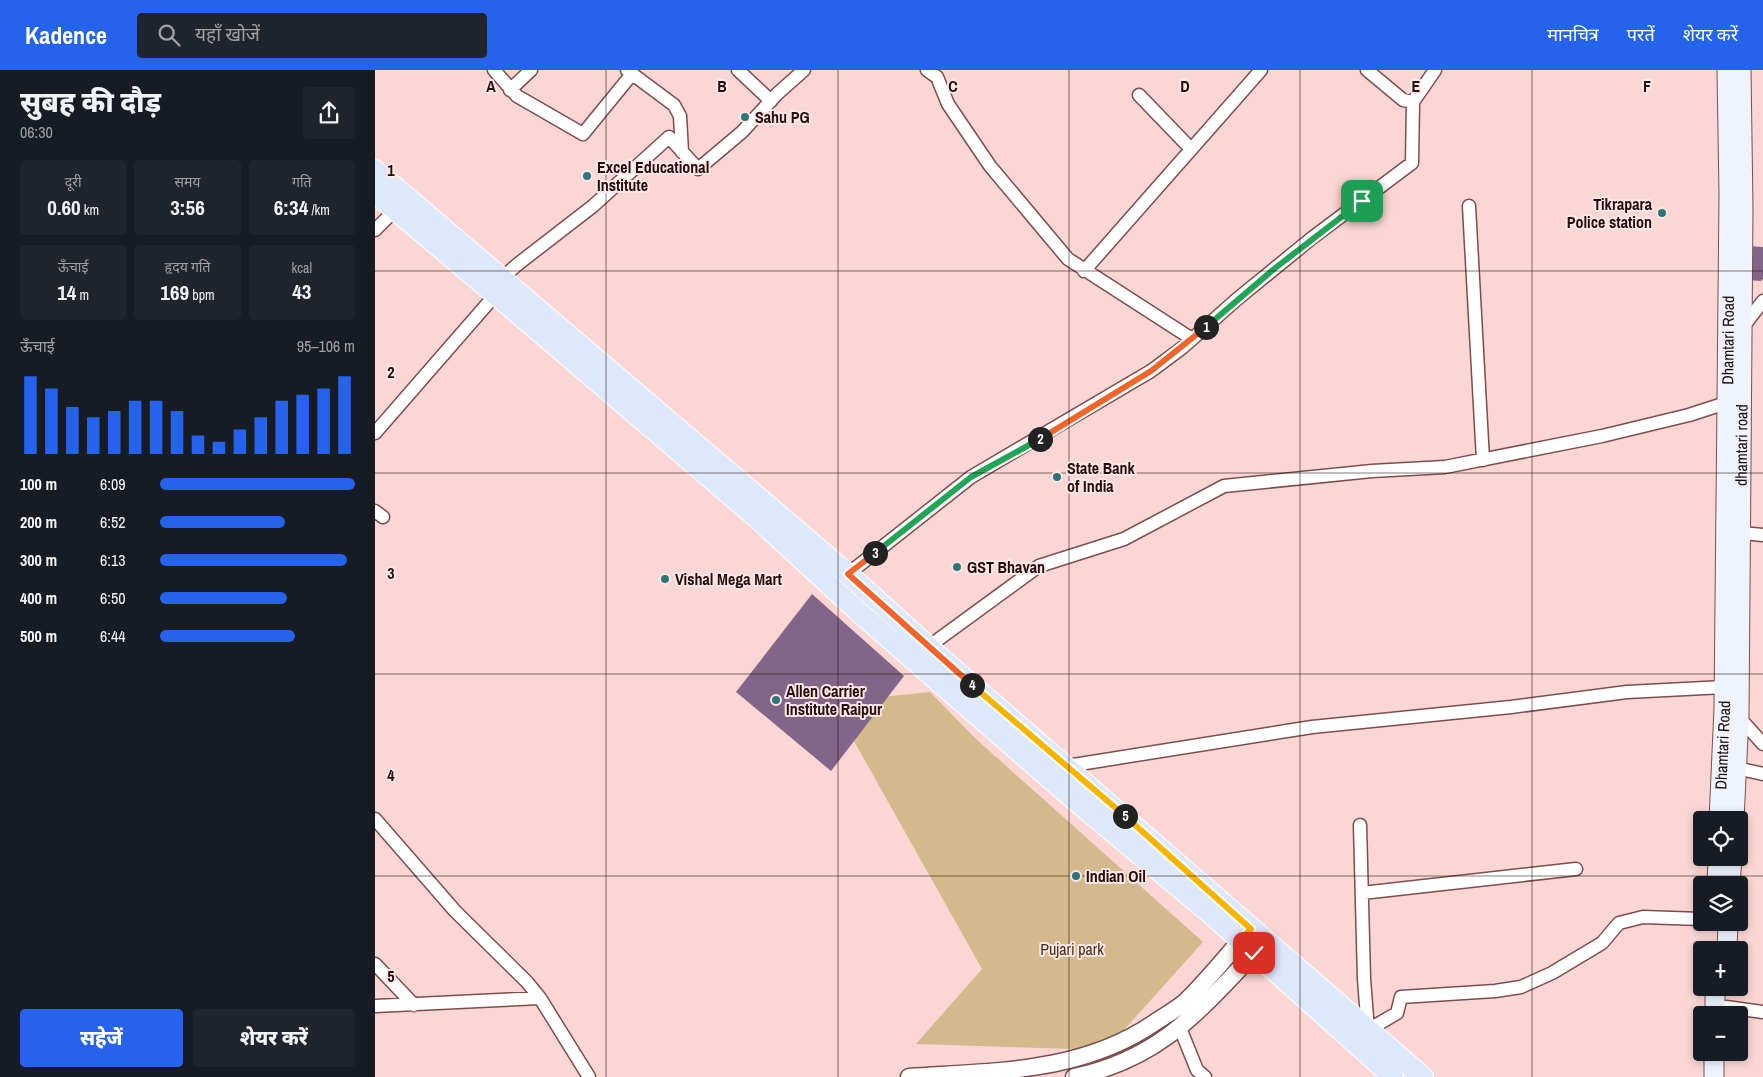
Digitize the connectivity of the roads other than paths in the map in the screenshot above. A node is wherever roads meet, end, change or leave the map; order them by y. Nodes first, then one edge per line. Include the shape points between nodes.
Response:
1 (494, 70) edge
2 (531, 70) edge
3 (738, 70) edge
4 (804, 70) edge
5 (1261, 70) edge
6 (1367, 70) edge
7 (1435, 70) edge
8 (1727, 70) edge
9 (1741, 70) edge
10 (630, 72) edge
11 (936, 72) edge
12 (510, 90) junction
13 (1139, 94) dead end
14 (771, 101) junction
15 (1413, 102) junction
16 (1191, 149) junction
17 (682, 152) junction
18 (375, 170) edge
19 (375, 193) edge
20 (1469, 206) dead end
21 (395, 210) junction
22 (375, 230) edge
23 (1084, 271) junction
24 (498, 287) junction
25 (1763, 300) edge
26 (1735, 327) junction
27 (1192, 339) junction
28 (1726, 403) junction
29 (375, 433) edge
30 (1483, 460) junction
31 (1732, 532) junction
32 (1763, 535) edge
33 (848, 574) junction
34 (928, 647) junction
35 (1724, 687) junction
36 (1731, 712) junction
37 (1763, 744) edge
38 (1067, 766) junction
39 (1736, 768) junction
40 (1763, 774) edge
41 (1720, 811) edge
42 (1734, 811) edge
43 (375, 819) edge
44 (1360, 825) dead end
45 (1576, 869) dead end
46 (1362, 893) junction
47 (1693, 919) edge
48 (1253, 941) junction
49 (375, 964) edge
50 (540, 998) junction
51 (414, 1005) junction
52 (375, 1006) edge
53 (1748, 1012) edge
54 (1763, 1012) edge
55 (1180, 1028) junction
56 (1368, 1030) junction
57 (1714, 1061) edge
58 (1726, 1061) edge
59 (589, 1077) edge
60 (909, 1077) edge
61 (1074, 1077) edge
62 (1205, 1077) edge
63 (1393, 1077) edge
64 (1423, 1077) edge
65 (1714, 1077) edge
66 (1725, 1077) edge

1 - 12 street
2 - 12 street
3 - 14 street
4 - 14 street
5 - 16 street
6 - 15 street via 1403,100
7 - 15 street
8 - 26 main road, Dhamtari Road
9 - 26 main road, dhamtari road
10 - 12 street via 583,134
10 - 17 street via 674,105 680,116
11 - 23 street via 948,104 990,166 1068,259
13 - 16 street
14 - 17 street via 743,132 698,169
15 - 27 street via 1412,163 1312,238
16 - 23 street
17 - 24 street via 669,138 593,206 518,264
18 - 24 main road
19 - 21 main road
20 - 30 street
21 - 22 street
21 - 24 main road
23 - 27 street
24 - 29 street
24 - 33 main road
24 - 48 main road via 862,615 1072,798
25 - 26 street
26 - 28 main road, Dhamtari Road
26 - 31 main road, dhamtari road
27 - 33 street via 1151,371 971,477
28 - 30 street via 1602,436
28 - 31 main road, Dhamtari Road
30 - 34 street via 1445,467 1224,486 1124,539 1039,566
31 - 32 street
31 - 35 main road, Dhamtari Road
31 - 36 main road, dhamtari road
33 - 34 main road
34 - 38 main road
35 - 36 main road, Dhamtari Road
35 - 38 street via 1627,692 1312,727
36 - 37 street
36 - 39 main road, dhamtari road
36 - 41 main road, Dhamtari Road
38 - 48 main road
39 - 40 street
39 - 42 main road, dhamtari road
43 - 50 street via 455,911
44 - 46 street
45 - 46 street
46 - 56 street
47 - 56 street via 1643,917 1619,923 1602,943 1521,987 1401,997 1397,1013
48 - 55 street via 1195,1016
48 - 56 main road
48 - 60 street via 1184,1003 1139,1034 1106,1050 1030,1069
48 - 63 main road
49 - 51 street
50 - 51 street
50 - 59 street
51 - 52 street
53 - 54 street
55 - 61 street via 1127,1060
55 - 62 street via 1197,1070
56 - 64 main road
57 - 65 main road
58 - 66 main road

